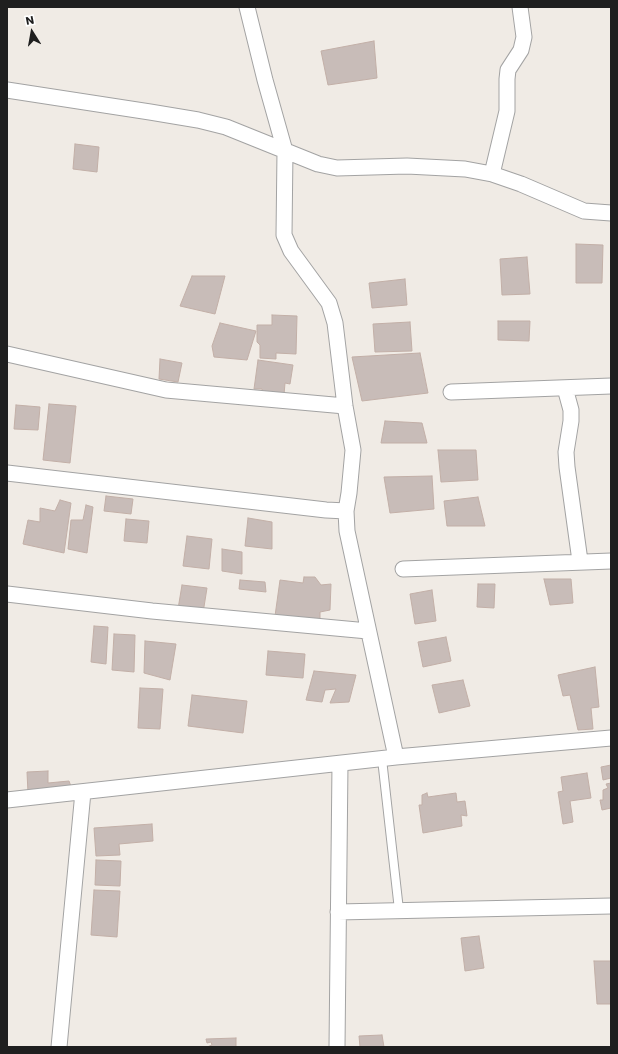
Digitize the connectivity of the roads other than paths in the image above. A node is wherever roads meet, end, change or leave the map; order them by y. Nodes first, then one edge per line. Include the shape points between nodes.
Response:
1 (247, 7) edge
2 (520, 7) edge
3 (7, 90) edge
4 (285, 151) junction
5 (492, 174) junction
6 (611, 213) edge
7 (7, 354) edge
8 (611, 386) edge
9 (565, 388) junction
10 (451, 392) dead end
11 (345, 406) junction
12 (7, 473) edge
13 (346, 511) junction
14 (611, 561) edge
15 (580, 562) junction
16 (403, 569) dead end
17 (7, 594) edge
18 (368, 630) junction
19 (611, 738) edge
20 (389, 758) junction
21 (340, 764) junction
22 (83, 792) junction
23 (7, 800) edge
24 (611, 906) edge
25 (399, 910) junction
26 (338, 912) junction
27 (59, 1047) edge
28 (336, 1047) edge

1 - 4 street
2 - 5 street via 524,37 521,50 508,70 507,111
3 - 4 street via 198,120 226,127
4 - 5 street via 318,164 337,168 465,168
4 - 11 street via 284,235 291,251 330,303 335,323
5 - 6 street via 584,212
7 - 11 street via 166,390
8 - 9 street
9 - 10 street
9 - 15 street via 571,410 566,452 567,467
11 - 13 street via 353,450
12 - 13 street
13 - 18 street via 347,531
14 - 15 street
15 - 16 street
17 - 18 street via 152,611
18 - 20 street
19 - 20 street
20 - 21 street
20 - 25 lane
21 - 22 street
21 - 26 street
22 - 23 street
22 - 27 street
24 - 25 street
25 - 26 street
26 - 28 street

